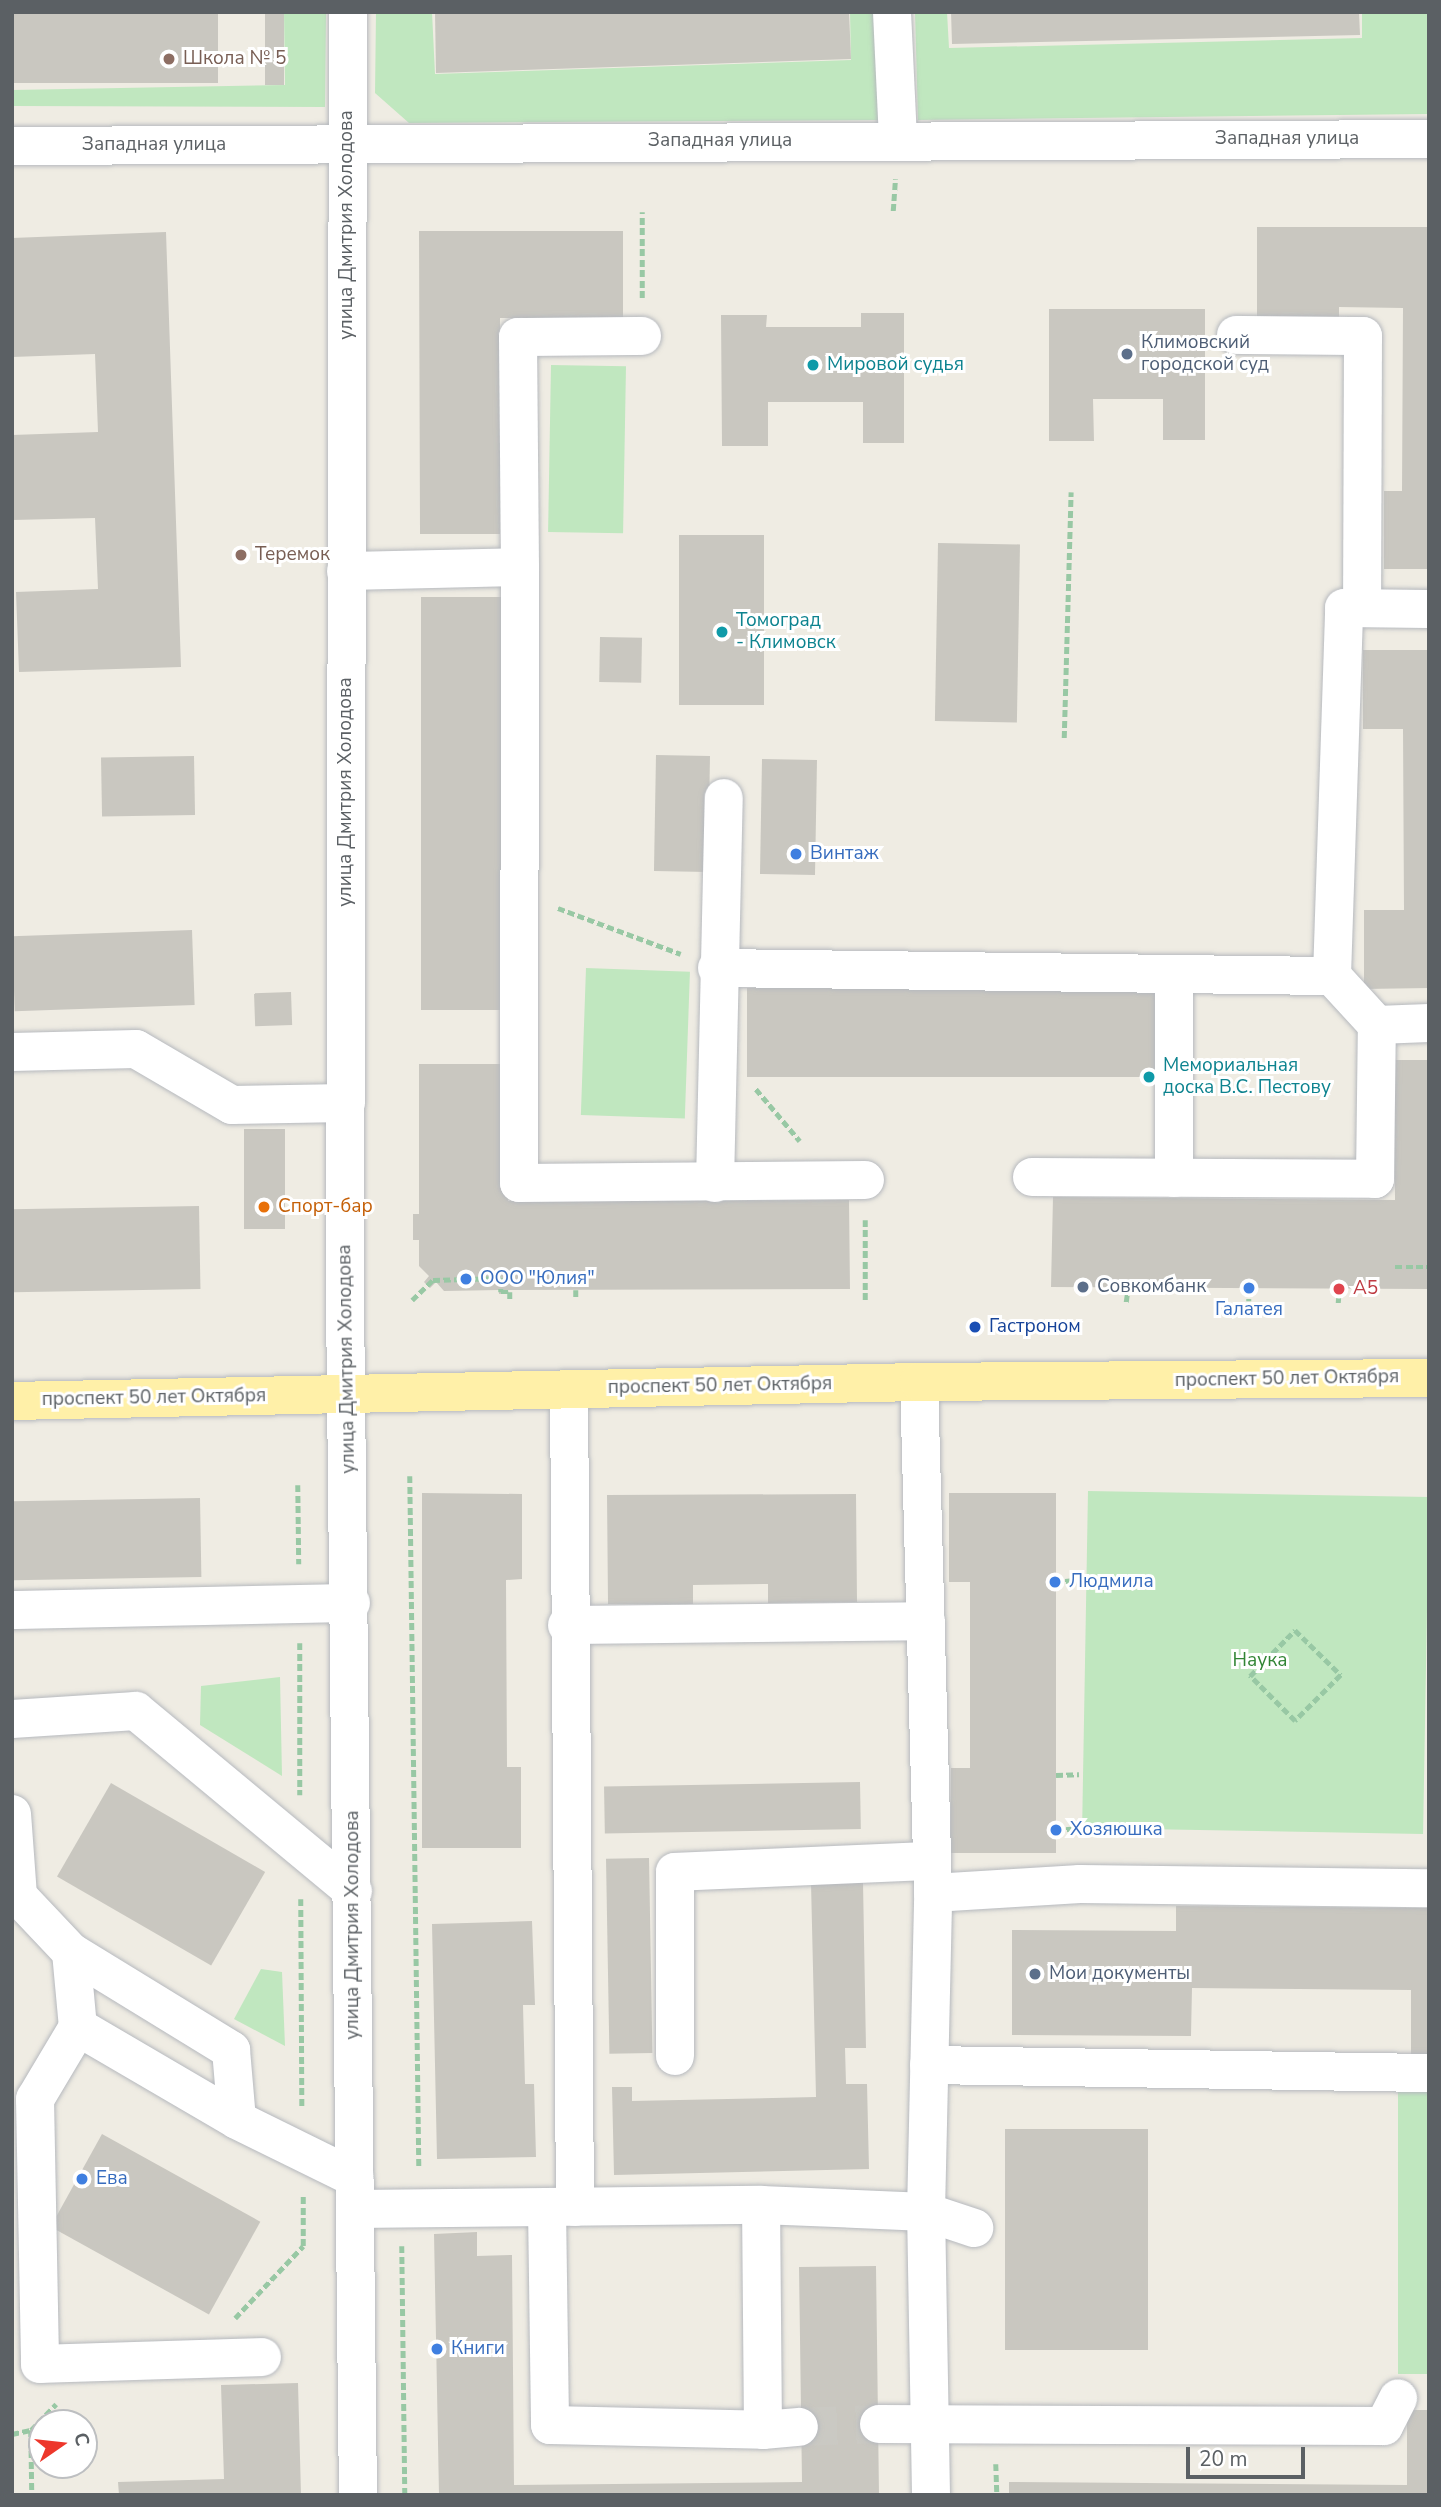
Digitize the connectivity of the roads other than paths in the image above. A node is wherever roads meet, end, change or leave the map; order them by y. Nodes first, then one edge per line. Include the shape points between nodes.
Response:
1 (348, 12) edge
2 (892, 12) edge
3 (1429, 139) edge
4 (898, 140) junction
5 (348, 144) junction
6 (12, 146) edge
7 (1236, 335) dead end
8 (642, 336) road end
9 (520, 567) junction
10 (346, 571) junction
11 (1362, 608) junction
12 (1429, 609) edge
13 (724, 798) dead end
14 (717, 968) junction
15 (1174, 974) junction
16 (1332, 976) junction
17 (1429, 1023) edge
18 (1377, 1025) junction
19 (12, 1052) edge
20 (346, 1103) junction
21 (1032, 1177) dead end
22 (1174, 1178) junction
23 (848, 1180) road end
24 (715, 1183) junction
25 (1429, 1378) edge
26 (919, 1382) junction
27 (569, 1390) junction
28 (347, 1394) junction
29 (12, 1401) edge
30 (351, 1603) junction
31 (12, 1610) edge
32 (926, 1621) junction
33 (567, 1625) junction
34 (12, 1719) edge
35 (12, 1814) edge
36 (932, 1877) junction
37 (1429, 1888) edge
38 (353, 1891) junction
39 (71, 1952) junction
40 (78, 2027) junction
41 (675, 2056) dead end
42 (929, 2065) junction
43 (1429, 2073) edge
44 (237, 2120) junction
45 (355, 2193) junction
46 (761, 2205) junction
47 (561, 2207) junction
48 (926, 2213) junction
49 (974, 2228) dead end
50 (262, 2357) dead end
51 (1398, 2398) dead end
52 (879, 2424) tunnel mouth
53 (931, 2424) junction
54 (358, 2495) edge
55 (931, 2495) edge

1 - 5 street, улица Дмитрия Холодова
2 - 4 street
3 - 4 street, Западная улица
4 - 5 street, Западная улица
5 - 6 street, Западная улица
5 - 10 street, улица Дмитрия Холодова
7 - 11 street via 1363,336
8 - 9 street via 518,337
9 - 10 street
9 - 24 street via 519,1183
10 - 20 street, улица Дмитрия Холодова
11 - 12 street
11 - 16 street via 1344,608
13 - 14 street
14 - 15 street
14 - 24 street
15 - 16 street
15 - 22 street
16 - 18 street
17 - 18 street
18 - 22 street via 1375,1179
19 - 20 street via 136,1049 232,1105
20 - 28 street, улица Дмитрия Холодова
21 - 22 street
23 - 24 street
25 - 26 main road, проспект 50 лет Октября
26 - 27 main road, проспект 50 лет Октября
26 - 32 street
27 - 28 main road, проспект 50 лет Октября
27 - 33 street
28 - 29 main road, проспект 50 лет Октября
28 - 30 street, улица Дмитрия Холодова
30 - 31 street
30 - 38 street, улица Дмитрия Холодова
32 - 33 street
32 - 36 street
33 - 47 street
34 - 38 street via 136,1712
35 - 39 street via 18,1896
36 - 37 street via 1080,1884
36 - 41 street via 676,1872
36 - 42 street
38 - 45 street, улица Дмитрия Холодова
39 - 40 street
39 - 44 street via 231,2050
40 - 44 street
40 - 50 street via 35,2099 40,2364
42 - 43 street
42 - 48 street
44 - 45 street
45 - 47 street via 408,2208
45 - 54 street, улица Дмитрия Холодова
46 - 47 street
46 - 47 street via 781,2428 550,2425
46 - 48 street
48 - 49 street
48 - 53 street
51 - 53 street via 1384,2427
52 - 53 street
53 - 55 street

